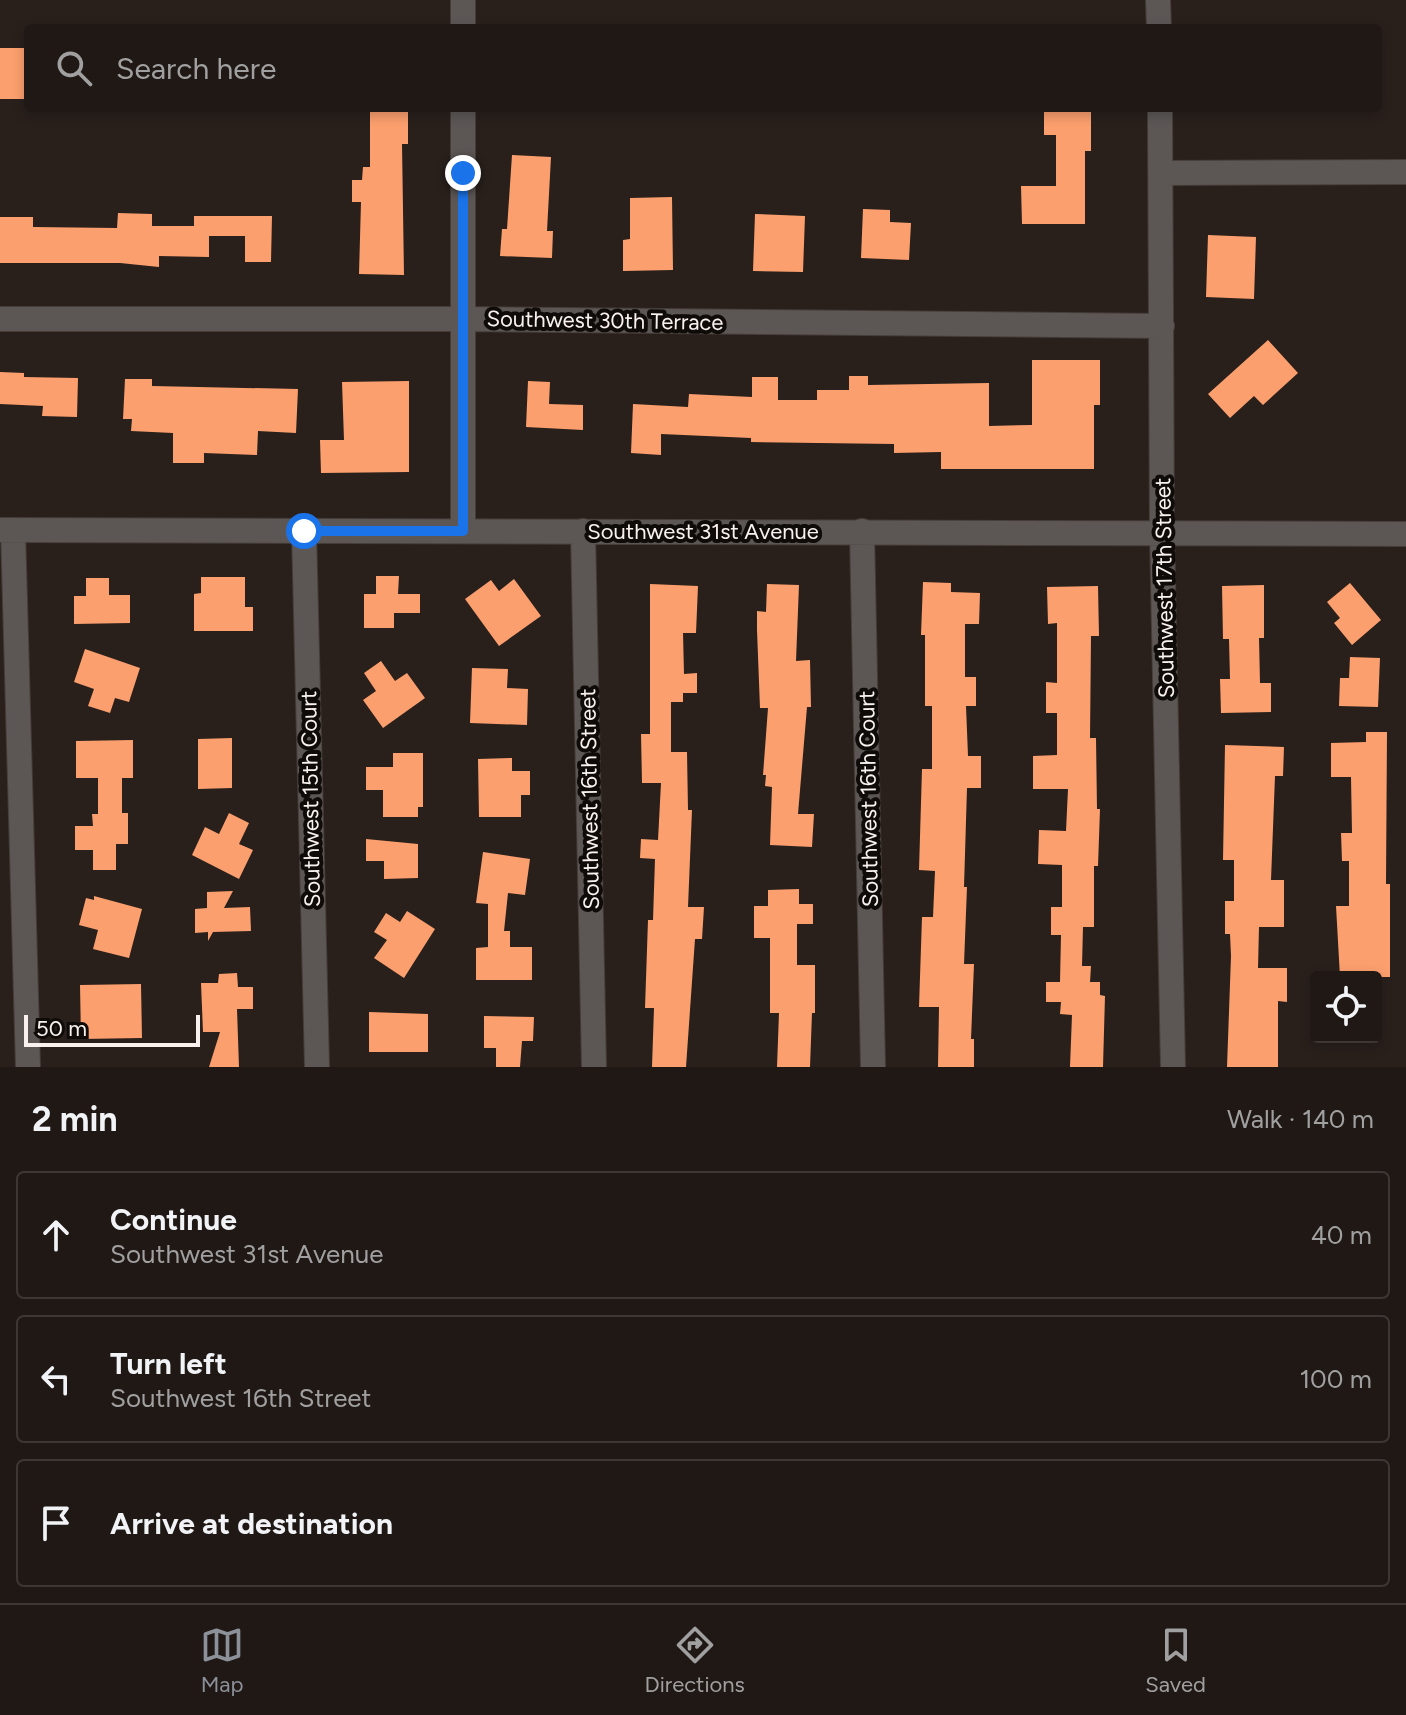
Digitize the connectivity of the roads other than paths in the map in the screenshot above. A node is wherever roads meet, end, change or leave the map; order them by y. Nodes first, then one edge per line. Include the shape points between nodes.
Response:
1 (463, 0) edge
2 (1158, 0) edge
3 (463, 24) edge
4 (1159, 24) edge
5 (463, 112) edge
6 (1160, 112) edge
7 (1406, 172) edge
8 (1161, 173) junction
9 (0, 319) edge
10 (464, 319) junction
11 (1162, 326) junction
12 (6, 530) edge
13 (304, 531) junction
14 (463, 531) junction
15 (583, 531) junction
16 (862, 531) junction
17 (1162, 532) junction
18 (1406, 534) edge
19 (28, 1067) edge
20 (317, 1067) edge
21 (594, 1067) edge
22 (873, 1067) edge
23 (1173, 1067) edge

1 - 3 street
2 - 4 street
5 - 10 street
6 - 8 street, Southwest 17th Street
7 - 8 street
8 - 11 street, Southwest 17th Street
9 - 10 street, Southwest 30th Terrace
10 - 11 street, Southwest 30th Terrace
10 - 14 street
11 - 17 street, Southwest 17th Street
12 - 13 street, Southwest 31st Avenue
12 - 19 street
13 - 14 street, Southwest 31st Avenue
13 - 20 street, Southwest 15th Court
14 - 15 street, Southwest 31st Avenue
15 - 16 street, Southwest 31st Avenue
15 - 21 street, Southwest 16th Street
16 - 17 street, Southwest 31st Avenue
16 - 22 street, Southwest 16th Court
17 - 18 street, Southwest 31st Avenue
17 - 23 street, Southwest 17th Street

